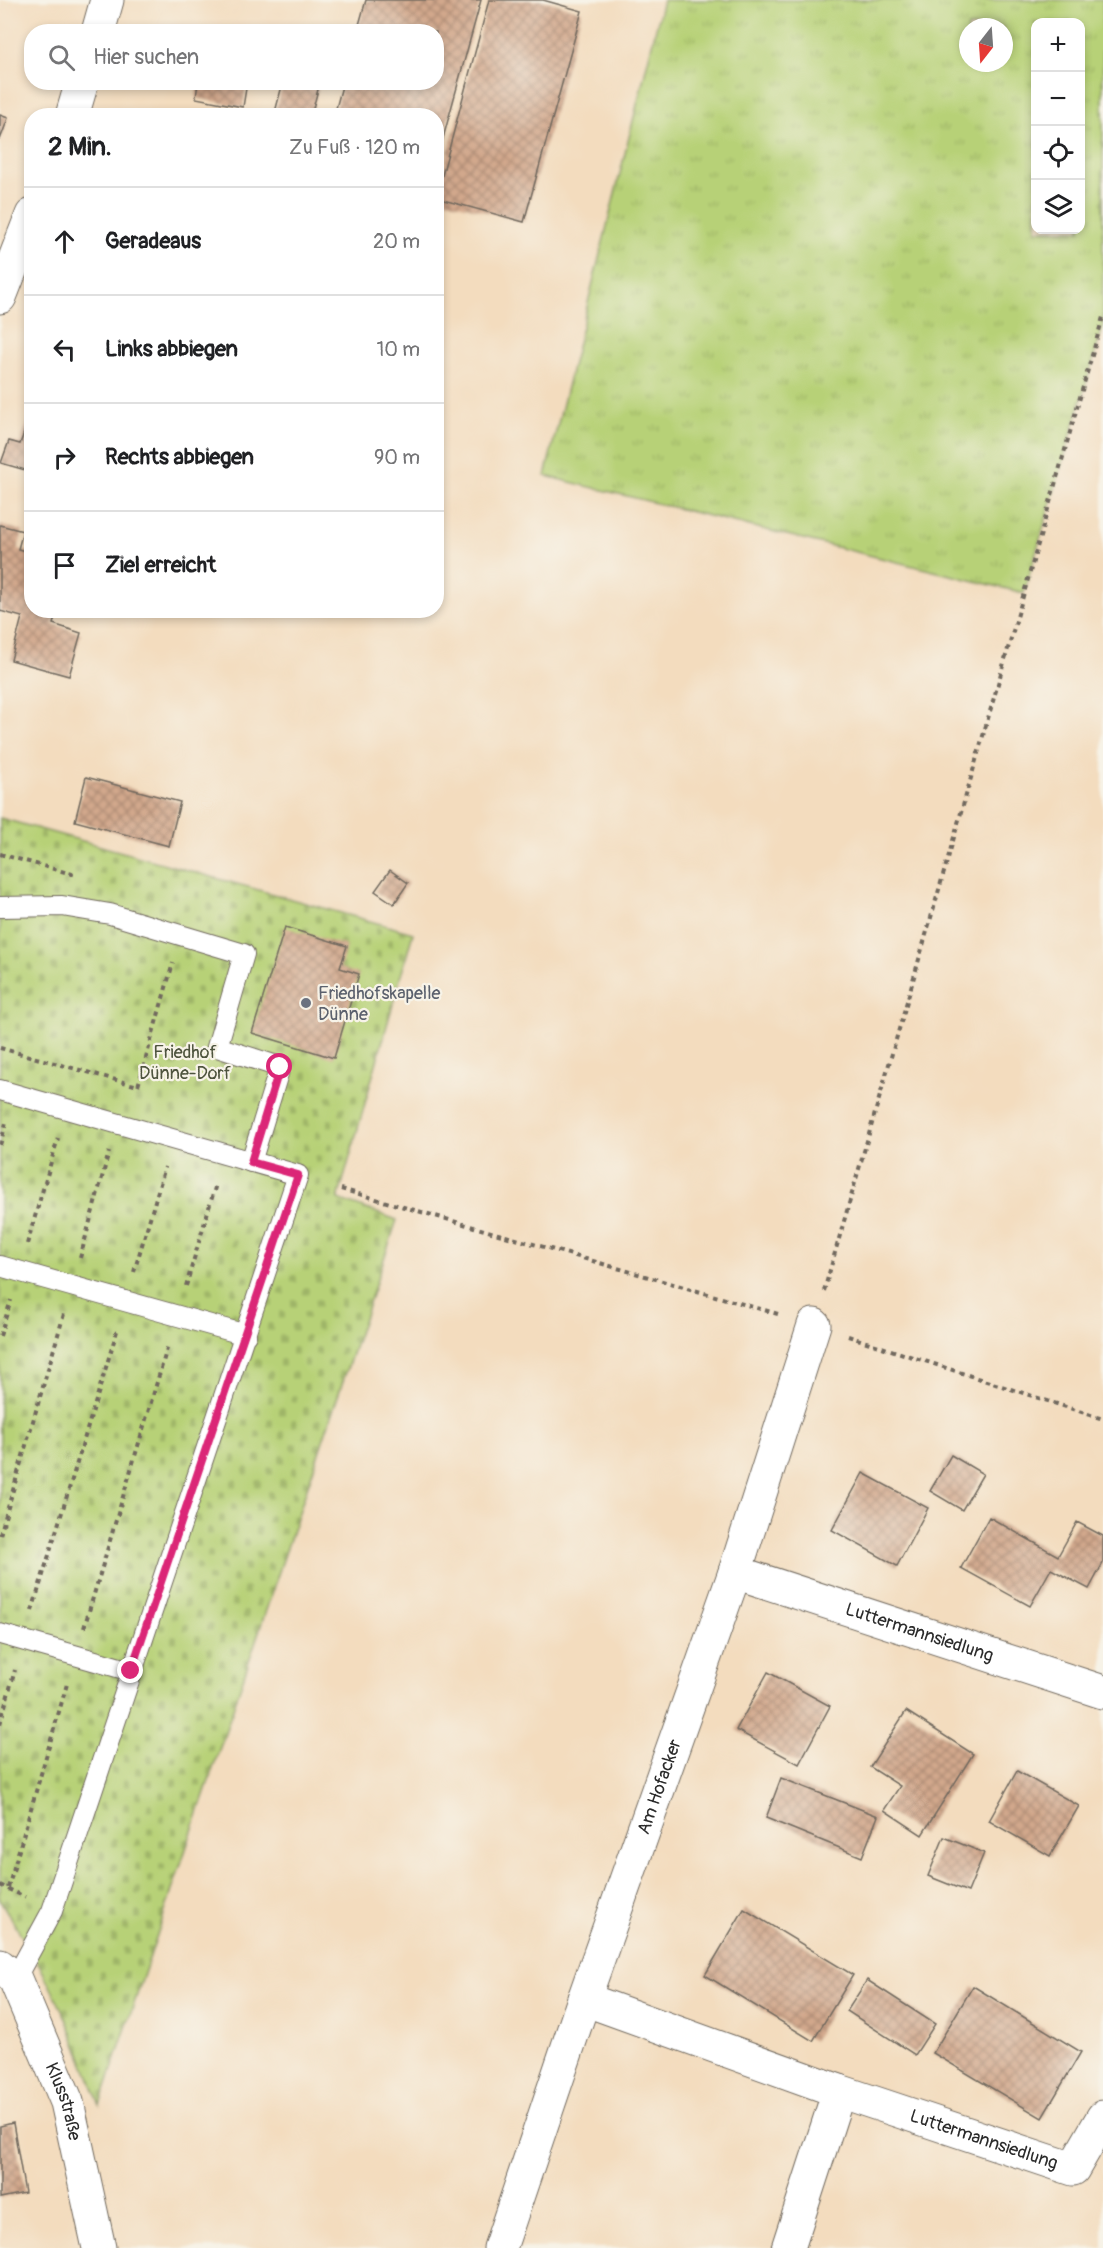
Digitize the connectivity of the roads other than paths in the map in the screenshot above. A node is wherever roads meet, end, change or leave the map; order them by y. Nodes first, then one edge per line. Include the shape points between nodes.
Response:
1 (107, 0) edge
2 (100, 24) edge
3 (80, 90) edge
4 (74, 108) edge
5 (24, 236) edge
6 (0, 297) edge
7 (0, 907) edge
8 (0, 1090) edge
9 (251, 1162) junction
10 (0, 1266) edge
11 (814, 1325) road end
12 (246, 1335) junction
13 (735, 1572) junction
14 (0, 1634) edge
15 (131, 1671) junction
16 (1103, 1692) edge
17 (8, 1973) edge
18 (584, 1998) junction
19 (839, 2091) junction
20 (1103, 2117) edge
21 (99, 2248) edge
22 (500, 2248) edge
23 (788, 2248) edge

1 - 2 street
3 - 4 street
5 - 6 street
7 - 9 lane via 62,906 110,914 244,954 217,1047 280,1067
8 - 9 lane
9 - 12 lane via 298,1175
10 - 12 lane
11 - 13 street, Am Hofacker
12 - 15 lane
13 - 16 street, Luttermannsiedlung
13 - 18 street, Am Hofacker
14 - 15 lane
15 - 17 lane via 52,1911
17 - 21 street, Klusstraße via 67,2102
18 - 19 street, Luttermannsiedlung
18 - 22 street, Am Hofacker
19 - 20 street, Luttermannsiedlung via 1073,2169
19 - 23 street

